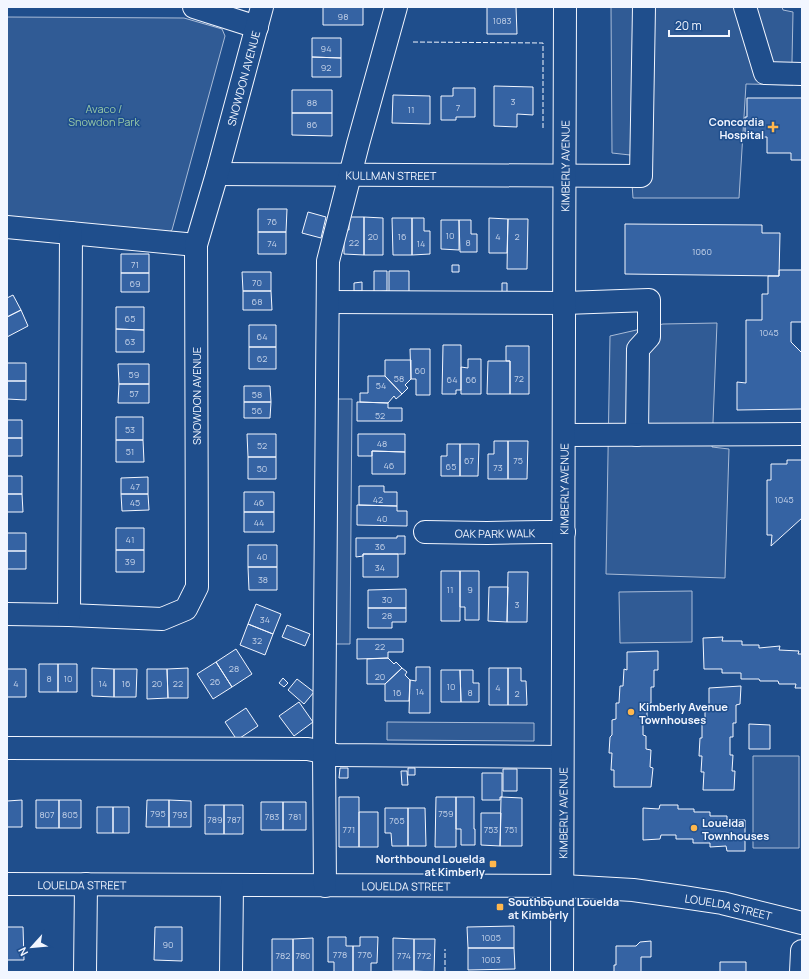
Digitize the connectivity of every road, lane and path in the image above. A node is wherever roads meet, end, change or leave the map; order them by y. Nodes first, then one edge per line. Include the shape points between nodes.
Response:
1 (194, 7) edge
2 (396, 7) edge
3 (565, 7) edge
4 (644, 7) edge
5 (745, 7) edge
6 (260, 17) edge
7 (802, 74) edge
8 (217, 174) junction
9 (350, 175) junction
10 (564, 176) junction
11 (7, 227) edge
12 (71, 233) junction
13 (196, 245) junction
14 (328, 302) junction
15 (565, 303) junction
16 (802, 434) edge
17 (564, 435) junction
18 (637, 435) junction
19 (426, 532) dead end
20 (564, 532) junction
21 (7, 614) edge
22 (69, 615) junction
23 (7, 748) edge
24 (324, 753) junction
25 (562, 757) junction
26 (7, 884) edge
27 (86, 884) junction
28 (232, 885) junction
29 (325, 886) junction
30 (563, 886) junction
31 (802, 923) edge
32 (802, 951) edge
33 (85, 972) edge
34 (231, 972) edge
35 (562, 972) edge
36 (801, 972) edge

1 - 6 street
2 - 9 street
3 - 10 street, KIMBERLY AVENUE
4 - 10 street, KULLMAN STREET via 641,176
5 - 7 street via 765,73
6 - 8 street, SNOWDON AVENUE
8 - 9 street, KULLMAN STREET
8 - 13 street, SNOWDON AVENUE
9 - 10 street, KULLMAN STREET
9 - 14 street via 328,261
10 - 15 street, KIMBERLY AVENUE
11 - 12 street
12 - 13 street
12 - 22 street
13 - 22 street, SNOWDON AVENUE via 197,587 186,610 162,619
14 - 15 street
14 - 24 street
15 - 17 street, KIMBERLY AVENUE
15 - 18 street via 649,300 649,337 638,349
16 - 18 street
17 - 18 street
17 - 20 street, KIMBERLY AVENUE
19 - 20 street, OAK PARK WALK
20 - 25 street, KIMBERLY AVENUE
21 - 22 street, SNOWDON AVENUE
23 - 24 street via 308,749
24 - 25 street via 336,756
24 - 29 street
25 - 30 street, KIMBERLY AVENUE
26 - 27 street, LOUELDA STREET
27 - 28 street, LOUELDA STREET
27 - 33 street
28 - 29 street, LOUELDA STREET
28 - 34 street
29 - 30 street, LOUELDA STREET
30 - 31 street, LOUELDA STREET via 633,890 722,903
30 - 35 street, KIMBERLY AVENUE
32 - 36 street

